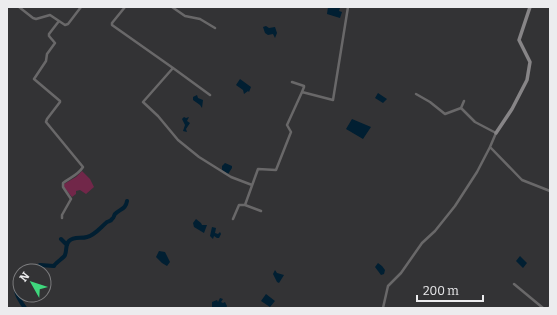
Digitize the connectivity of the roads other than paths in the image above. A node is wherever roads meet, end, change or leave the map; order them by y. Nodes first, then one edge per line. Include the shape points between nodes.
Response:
1 (19, 7) edge
2 (81, 7) edge
3 (125, 7) edge
4 (172, 7) edge
5 (348, 7) edge
6 (530, 7) edge
7 (59, 20) junction
8 (215, 28) dead end
9 (173, 68) junction
10 (292, 82) dead end
11 (302, 92) junction
12 (416, 94) dead end
13 (210, 95) dead end
14 (464, 101) dead end
15 (461, 108) junction
16 (496, 133) junction
17 (490, 147) junction
18 (252, 185) junction
19 (550, 191) edge
20 (244, 205) junction
21 (261, 211) dead end
22 (62, 218) dead end
23 (233, 219) dead end
24 (514, 284) dead end
25 (383, 308) edge
26 (542, 308) edge

1 - 7 street via 33,18 50,15
2 - 7 street via 67,25
3 - 9 street via 112,25
4 - 8 street via 185,16 200,18
5 - 11 street via 334,100
6 - 16 main road via 519,40 530,62 526,80 512,109
7 - 22 street via 49,34 55,43 46,54 46,61 34,79 60,101 46,122 83,167 75,177 63,183 71,199
9 - 13 street
9 - 18 street via 143,103 199,158 231,177
10 - 11 street via 304,86
11 - 18 street via 287,124 291,132 276,170 259,169
12 - 15 street via 445,114
14 - 15 street
15 - 16 street via 475,122
16 - 17 street
17 - 19 street via 522,180
17 - 25 street via 455,206 388,286
18 - 20 street
20 - 21 street
20 - 23 street via 238,206
24 - 26 street

